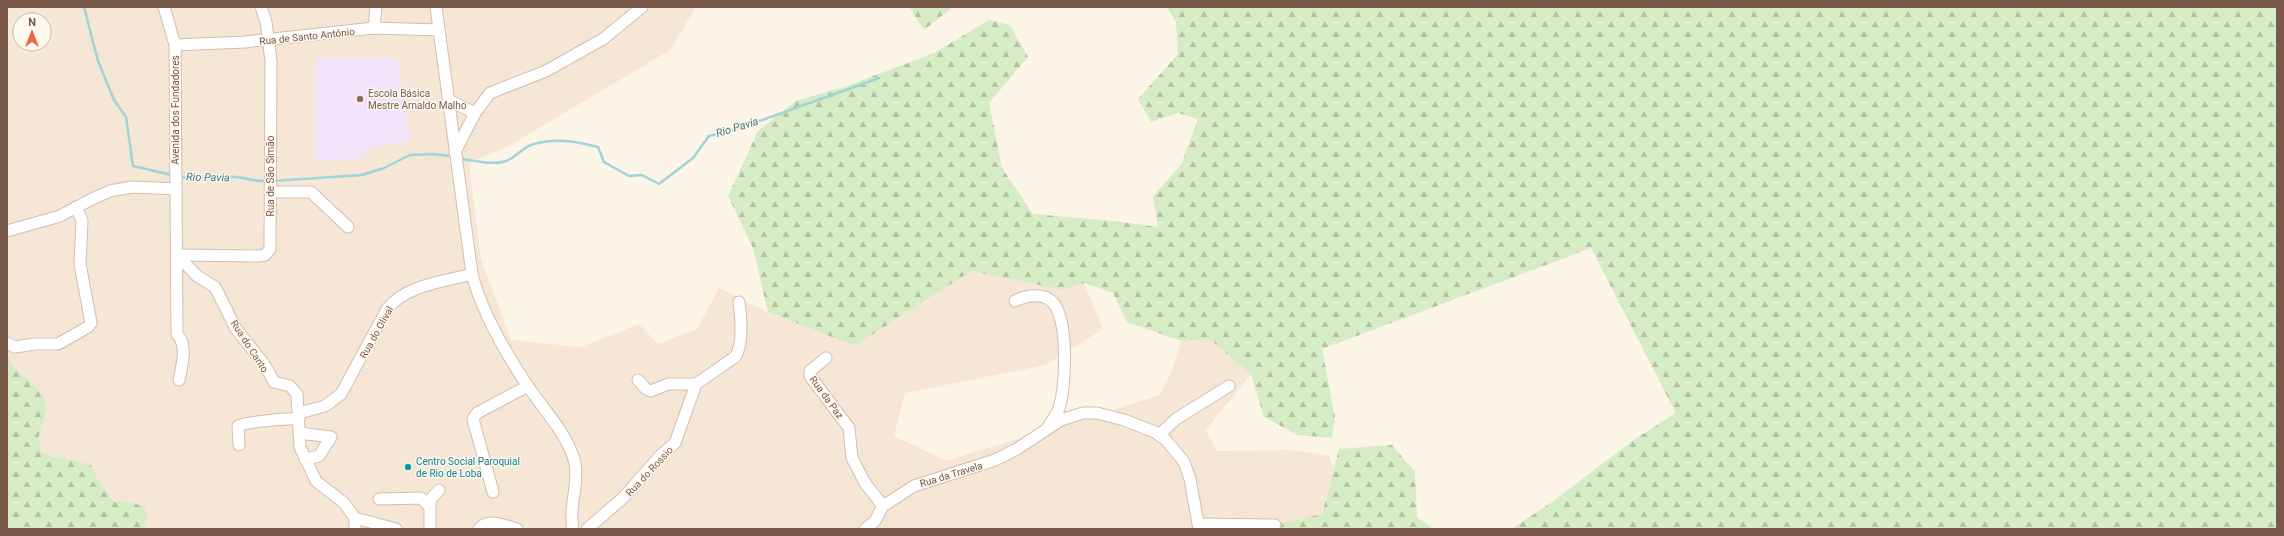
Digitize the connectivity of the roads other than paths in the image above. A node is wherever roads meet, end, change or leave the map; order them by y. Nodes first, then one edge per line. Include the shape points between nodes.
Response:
1 (164, 7) edge
2 (261, 7) edge
3 (376, 7) edge
4 (436, 7) edge
5 (642, 7) edge
6 (374, 28) junction
7 (439, 30) junction
8 (268, 40) junction
9 (175, 45) junction
10 (448, 100) junction
11 (475, 113) junction
12 (455, 152) junction
13 (176, 186) junction
14 (270, 192) junction
15 (76, 207) junction
16 (348, 226) dead end
17 (7, 229) edge
18 (177, 255) junction
19 (472, 274) junction
20 (1015, 301) dead end
21 (739, 302) dead end
22 (7, 343) edge
23 (826, 358) dead end
24 (179, 380) dead end
25 (638, 380) dead end
26 (696, 384) junction
27 (528, 386) junction
28 (1229, 386) dead end
29 (299, 416) junction
30 (1047, 429) junction
31 (299, 433) junction
32 (1159, 435) junction
33 (239, 445) dead end
34 (305, 459) junction
35 (439, 490) dead end
36 (493, 492) dead end
37 (379, 498) dead end
38 (429, 506) junction
39 (883, 506) junction
40 (355, 524) edge
41 (1275, 525) dead end
42 (1199, 526) edge
43 (396, 529) edge
44 (430, 529) edge
45 (479, 529) edge
46 (517, 529) edge
47 (572, 529) edge
48 (587, 529) edge
49 (865, 529) edge

1 - 9 street, Avenida dos Fundadores
2 - 8 street, Rua de São Simão
3 - 6 street
4 - 7 street
5 - 11 street via 603,39 546,72 490,93
6 - 7 street, Rua de Santo António
6 - 8 street, Rua de Santo António
7 - 10 street
8 - 9 street, Rua de Santo António
8 - 14 street, Rua de São Simão via 271,61
9 - 13 street, Avenida dos Fundadores
10 - 11 street
10 - 12 street
11 - 12 street
12 - 19 street
13 - 15 street via 117,190
13 - 18 street, Avenida dos Fundadores
14 - 16 street via 310,192
14 - 18 street, Rua de São Simão via 270,249 265,255
15 - 17 street via 60,216
15 - 22 street via 82,221 80,264 91,323 58,344 15,347
18 - 24 street, Avenida dos Fundadores via 176,334 182,340 183,350
18 - 29 street, Rua do Canto via 197,276 215,287 236,329 264,364 274,382 290,386 297,394
19 - 27 street via 481,303
19 - 29 street, Rua do Olival via 411,290 394,300 341,394 325,406
20 - 30 street via 1029,296 1047,298 1056,307 1060,316 1064,346 1062,388 1058,410
21 - 26 street via 739,352
23 - 39 street, Rua da Paz via 810,371 810,376 849,428 852,458 865,483
25 - 26 street via 651,391 668,384
26 - 48 street, Rua do Rossio via 675,443 624,497
27 - 36 street via 477,413 473,419
27 - 47 street via 554,421 574,461 576,484
28 - 32 street via 1176,419
29 - 31 street
29 - 33 street, Rua do Olival via 242,424 238,426
30 - 32 street, Rua da Travela via 1070,416 1097,413 1124,420
30 - 39 street, Rua da Travela via 995,460 914,486
31 - 34 street
31 - 34 street via 331,437 319,456
32 - 42 street, Rua da Travela via 1184,462 1194,494
34 - 40 street via 316,481 344,503
35 - 38 street via 430,500
37 - 38 street via 421,498
38 - 44 street
39 - 49 street, Rua da Travela via 875,521
40 - 43 street
41 - 42 street
45 - 46 street via 490,522

